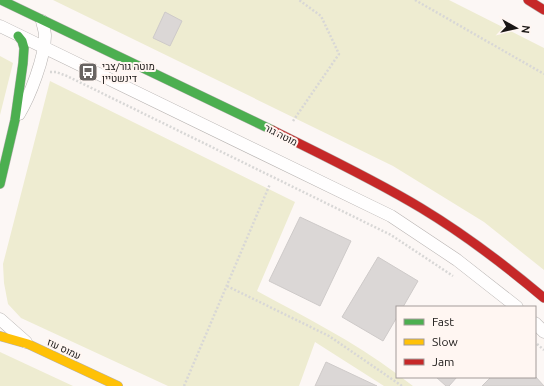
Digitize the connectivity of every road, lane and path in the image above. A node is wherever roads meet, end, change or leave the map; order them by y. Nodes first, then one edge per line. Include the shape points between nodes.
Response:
1 (1, 0) edge
2 (299, 0) edge
3 (415, 0) edge
4 (528, 0) edge
5 (544, 10) edge
6 (42, 21) junction
7 (0, 26) edge
8 (18, 36) junction
9 (78, 38) junction
10 (40, 43) junction
11 (61, 57) junction
12 (24, 61) junction
13 (44, 71) junction
14 (544, 74) edge
15 (15, 120) junction
16 (293, 121) dead end
17 (0, 184) edge
18 (270, 184) dead end
19 (459, 280) dead end
20 (227, 286) junction
21 (544, 298) edge
22 (516, 306) edge
23 (0, 318) edge
24 (536, 324) edge
25 (544, 332) edge
26 (0, 336) edge
27 (28, 344) junction
28 (536, 344) edge
29 (544, 350) edge
30 (118, 386) edge
31 (184, 386) edge
32 (402, 386) edge

1 - 6 main road, מוטה גור
2 - 16 path via 321,16 339,54
3 - 14 path
4 - 5 main road
6 - 9 main road, מוטה גור
6 - 10 street
7 - 8 street
8 - 10 street
8 - 12 main road via 24,48
9 - 10 street via 64,35
9 - 21 main road, מוטה גור via 274,131 381,186 436,217
10 - 11 street
10 - 12 street via 28,50
10 - 13 street
11 - 13 street via 47,61
11 - 22 street via 390,216 457,260
12 - 15 main road
13 - 15 street
13 - 19 path via 67,76 391,235
15 - 17 main road
18 - 20 path
20 - 31 path
20 - 32 path via 329,336
23 - 27 street
24 - 25 street
26 - 27 main road, עמוס עוז
27 - 30 main road, עמוס עוז
28 - 29 path

